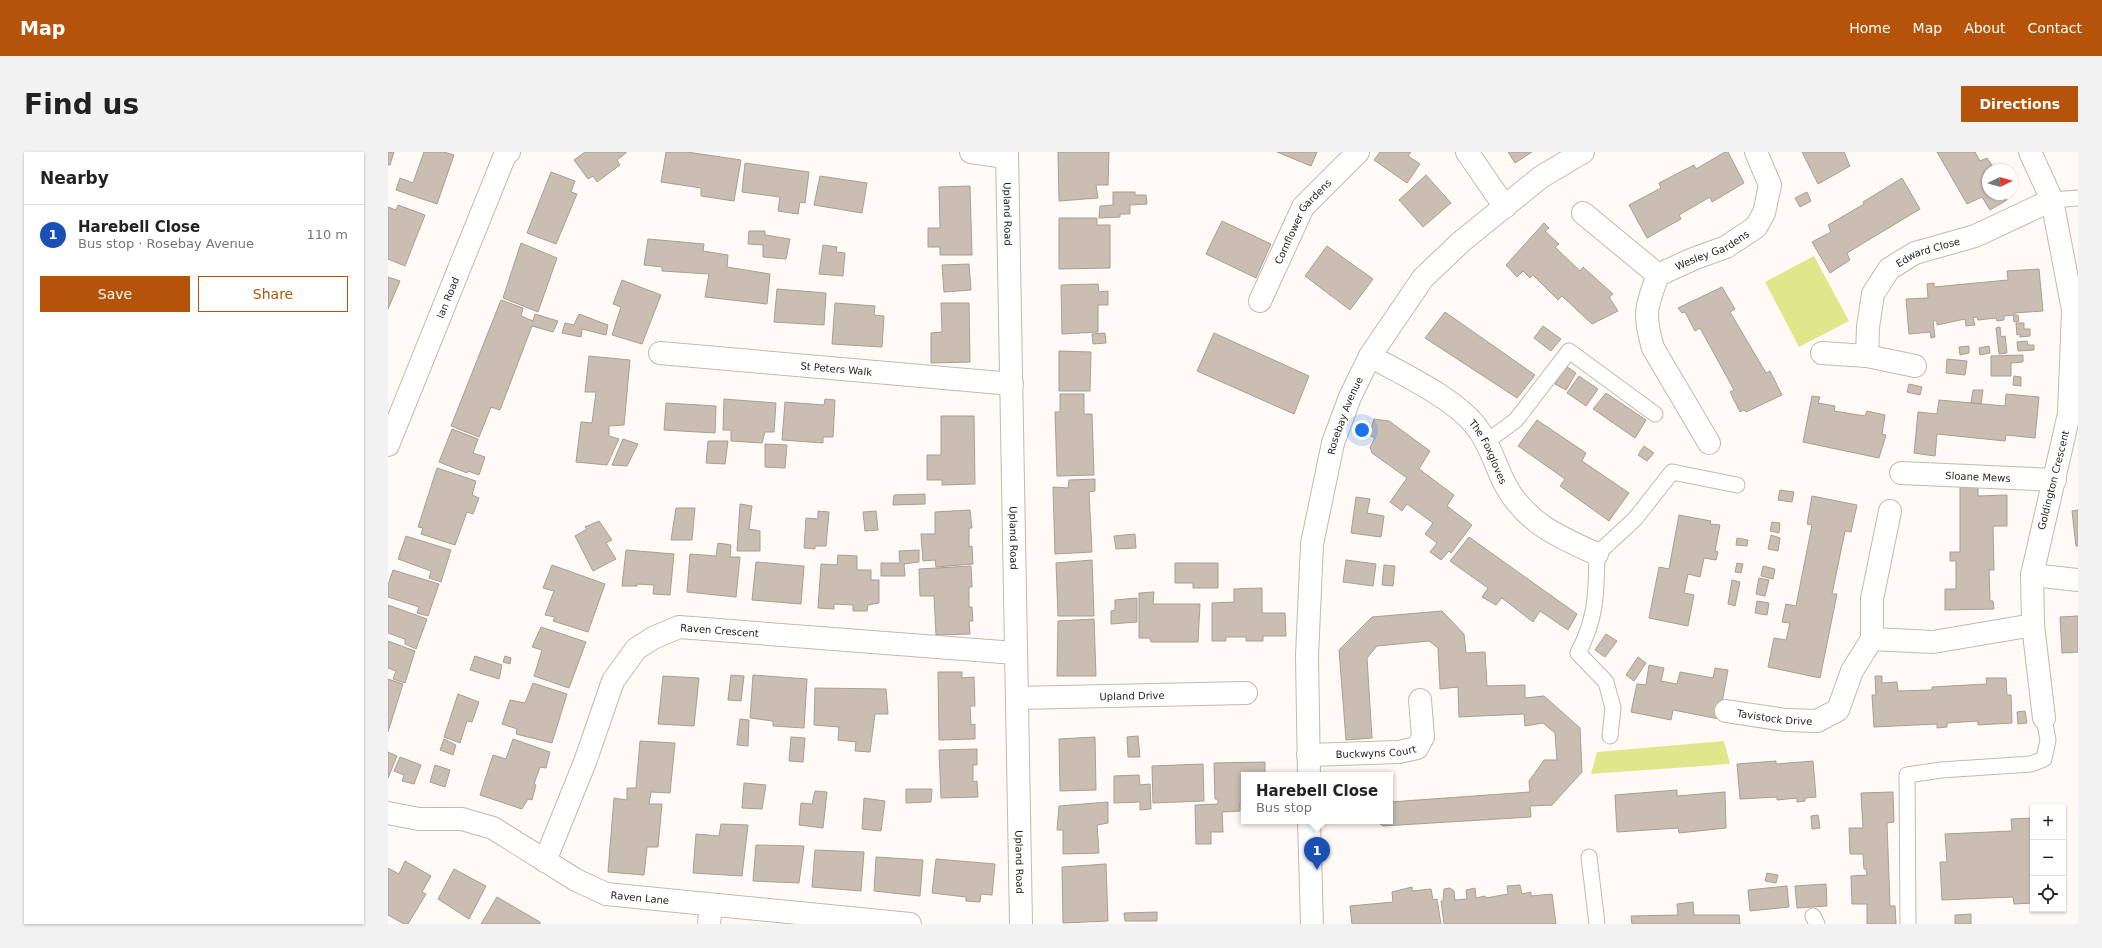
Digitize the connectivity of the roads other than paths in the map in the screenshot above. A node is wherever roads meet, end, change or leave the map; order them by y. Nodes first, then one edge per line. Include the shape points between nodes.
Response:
1 (971, 152) edge
2 (1358, 152) edge
3 (1467, 152) edge
4 (1583, 152) edge
5 (1756, 152) edge
6 (2030, 152) edge
7 (505, 153) edge
8 (1007, 155) edge
9 (2078, 198) edge
10 (2052, 200) junction
11 (1505, 207) junction
12 (1583, 213) dead end
13 (1658, 275) junction
14 (1260, 301) dead end
15 (2076, 310) edge
16 (660, 353) dead end
17 (1822, 353) dead end
18 (1370, 356) junction
19 (1867, 356) junction
20 (1915, 366) dead end
21 (1012, 384) junction
22 (1655, 414) dead end
23 (1486, 442) junction
24 (1709, 443) dead end
25 (388, 445) edge
26 (1900, 473) dead end
27 (2055, 480) junction
28 (1736, 484) dead end
29 (1890, 511) dead end
30 (1597, 554) junction
31 (2032, 575) junction
32 (2078, 580) edge
33 (2033, 625) junction
34 (1872, 639) junction
35 (1015, 653) junction
36 (1246, 692) dead end
37 (1017, 698) junction
38 (1420, 700) dead end
39 (1726, 711) dead end
40 (2044, 718) joint
41 (1610, 736) dead end
42 (1309, 765) edge
43 (388, 813) edge
44 (1309, 824) edge
45 (1589, 857) dead end
46 (545, 861) junction
47 (710, 914) edge
48 (880, 923) edge
49 (910, 924) edge
50 (1021, 924) edge
51 (1312, 924) edge
52 (1597, 924) edge
53 (1908, 924) edge

1 - 8 street
2 - 14 street, Cornflower Gardens via 1303,206
3 - 11 street
4 - 11 street, Rosebay Avenue via 1541,177
5 - 13 street, Wesley Gardens via 1770,185 1764,213 1756,227 1726,247
6 - 10 street, Goldington Crescent
7 - 25 street, Ian Road
8 - 21 street, Upland Road
9 - 10 lane
10 - 15 street, Goldington Crescent
10 - 19 street, Edward Close via 1975,236 1915,253 1889,269 1873,294
11 - 18 street, Rosebay Avenue via 1462,240 1423,278
12 - 13 street
13 - 24 street via 1646,306 1653,348
15 - 27 street, Goldington Crescent via 2069,414
16 - 21 street, St Peters Walk
17 - 19 street
18 - 23 street, The Foxgloves via 1433,392 1460,411 1478,428
18 - 42 street, Rosebay Avenue via 1333,443 1312,544 1307,656
19 - 20 street
21 - 35 street, Upland Road
22 - 23 lane via 1569,351 1516,420
23 - 30 street, The Foxgloves via 1518,506 1537,523
26 - 27 street, Sloane Mews
27 - 31 street, Goldington Crescent
28 - 30 lane via 1672,472 1635,519
29 - 34 street via 1872,599
30 - 41 lane via 1594,614 1578,653 1606,682 1613,708
31 - 32 street
31 - 33 street, Goldington Crescent
33 - 34 street via 1933,642
33 - 40 street, Goldington Crescent
34 - 39 street, Tavistock Drive via 1852,671 1838,710 1817,721 1785,720
35 - 37 street, Upland Road
35 - 46 street, Raven Crescent via 679,627 653,638 636,649 613,681 585,762
36 - 37 street, Upland Drive
37 - 50 street, Upland Road
38 - 42 street, Buckwyns Court via 1423,737 1417,748
40 - 53 lane via 2048,740 2044,759 2031,764 1907,775
43 - 46 street, Raven Lane via 419,818 462,818 493,828
44 - 51 street
45 - 52 lane
46 - 47 street, Raven Lane via 606,894
47 - 48 street, Raven Lane
48 - 49 street, Raven Lane

